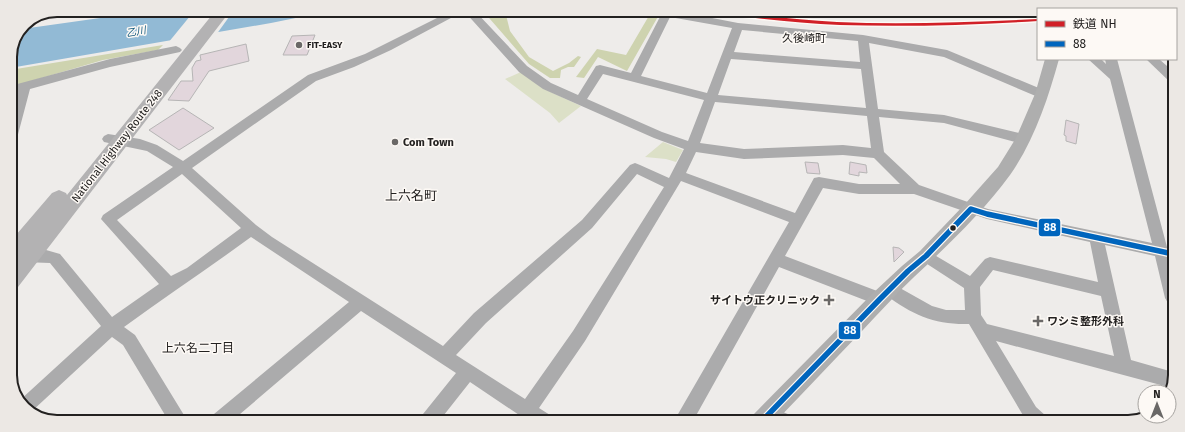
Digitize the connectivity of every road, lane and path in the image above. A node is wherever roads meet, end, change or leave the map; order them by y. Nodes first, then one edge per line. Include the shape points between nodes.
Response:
1 (202, 17) edge
2 (219, 17) edge
3 (447, 17) edge
4 (475, 17) edge
5 (665, 17) edge
6 (689, 17) edge
7 (738, 26) junction
8 (863, 38) junction
9 (176, 50) junction
10 (728, 55) junction
11 (1052, 60) edge
12 (1095, 60) edge
13 (1111, 60) edge
14 (1153, 60) edge
15 (865, 66) junction
16 (1168, 74) edge
17 (1115, 77) junction
18 (634, 78) junction
19 (24, 87) junction
20 (17, 88) edge
21 (1042, 94) junction
22 (711, 98) junction
23 (580, 101) junction
24 (872, 113) junction
25 (17, 114) edge
26 (1023, 139) junction
27 (115, 140) junction
28 (692, 147) junction
29 (878, 154) junction
30 (184, 168) junction
31 (674, 180) junction
32 (914, 189) junction
33 (971, 210) junction
34 (798, 220) junction
35 (250, 229) junction
36 (1096, 238) junction
37 (17, 248) edge
38 (1167, 253) edge
39 (17, 256) edge
40 (30, 256) junction
41 (926, 256) junction
42 (776, 259) junction
43 (17, 272) edge
44 (169, 285) junction
45 (972, 285) junction
46 (1107, 291) junction
47 (886, 295) junction
48 (360, 302) junction
49 (978, 324) junction
50 (111, 327) junction
51 (444, 356) junction
52 (1124, 366) junction
53 (468, 372) junction
54 (1168, 379) edge
55 (29, 403) edge
56 (528, 410) junction
57 (175, 415) edge
58 (226, 415) edge
59 (433, 415) edge
60 (535, 415) edge
61 (686, 415) edge
62 (776, 415) edge
63 (1032, 415) edge

1 - 9 highway, National Highway Route 248
2 - 27 highway, National Highway Route 248
3 - 30 street via 403,40 312,78
4 - 23 street via 523,69 547,86
5 - 18 street
6 - 7 street
7 - 8 street
7 - 10 street
8 - 15 street
8 - 21 street via 947,54
9 - 19 street via 110,63
9 - 27 highway, National Highway Route 248
10 - 15 street
10 - 22 street
11 - 21 main road
12 - 17 street
13 - 17 street
14 - 16 street
15 - 24 street
17 - 38 street
18 - 22 street
18 - 23 street via 600,69
19 - 20 street
19 - 25 street
21 - 26 main road
22 - 24 street
22 - 28 street
23 - 28 street
24 - 26 street via 944,119
24 - 29 street
26 - 33 main road via 1004,171
27 - 30 street via 152,148
27 - 37 highway, National Highway Route 248
27 - 40 highway, National Highway Route 248
28 - 29 street via 744,154 843,150
28 - 31 street
29 - 32 street
30 - 35 street
30 - 44 street via 108,219
31 - 34 street
31 - 51 street via 634,168 587,224 480,318
31 - 56 street via 579,336
32 - 33 street
32 - 34 street via 860,189 819,182
33 - 36 street
33 - 41 main road
34 - 42 street
35 - 44 street via 192,272
35 - 48 street
36 - 38 street
36 - 46 street
39 - 40 street
40 - 43 highway, National Highway Route 248
40 - 50 street via 55,258
41 - 45 street
41 - 47 main road
42 - 47 street
42 - 61 street
44 - 50 street
45 - 46 street via 990,263
45 - 49 street
46 - 52 street
47 - 49 street via 942,316
47 - 62 main road
48 - 51 street
48 - 58 street
49 - 52 street
49 - 63 street
50 - 55 street
50 - 57 street via 129,340
51 - 53 street
52 - 54 street
53 - 56 street
53 - 59 street
56 - 60 street

